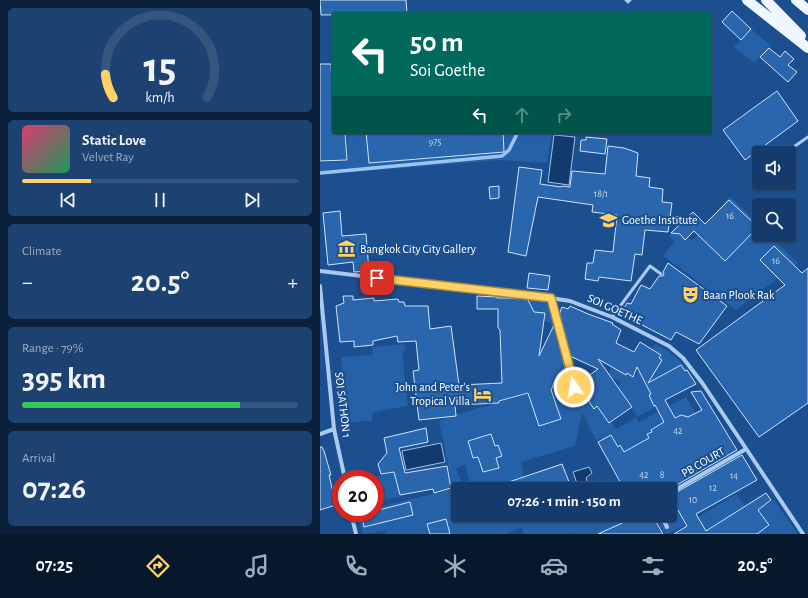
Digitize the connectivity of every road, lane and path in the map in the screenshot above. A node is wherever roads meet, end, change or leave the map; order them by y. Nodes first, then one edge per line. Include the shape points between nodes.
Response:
1 (626, 0) edge
2 (630, 0) edge
3 (747, 0) edge
4 (766, 0) edge
5 (796, 0) edge
6 (802, 0) edge
7 (808, 9) edge
8 (808, 43) edge
9 (808, 48) edge
10 (808, 137) edge
11 (795, 146) edge
12 (320, 271) edge
13 (660, 274) dead end
14 (320, 286) edge
15 (551, 298) junction
16 (612, 317) junction
17 (574, 387) dead end
18 (334, 430) junction
19 (320, 434) edge
20 (746, 449) junction
21 (342, 470) edge
22 (677, 489) edge
23 (353, 522) edge
24 (664, 522) edge
25 (667, 527) dead end
26 (356, 534) edge
27 (803, 534) edge

1 - 2 lane
3 - 9 main road
4 - 8 main road
5 - 7 main road
6 - 7 main road
10 - 11 lane
12 - 15 street, SOI GOETHE
13 - 16 lane via 650,266
14 - 18 street, SOI SATHON 1
15 - 16 street, SOI GOETHE via 570,301
15 - 17 lane
16 - 20 street, SOI GOETHE via 669,346 683,358
18 - 19 street
18 - 21 street, SOI SATHON 1
20 - 22 street, PB COURT
20 - 27 street, SOI GOETHE
23 - 26 street
24 - 25 street

